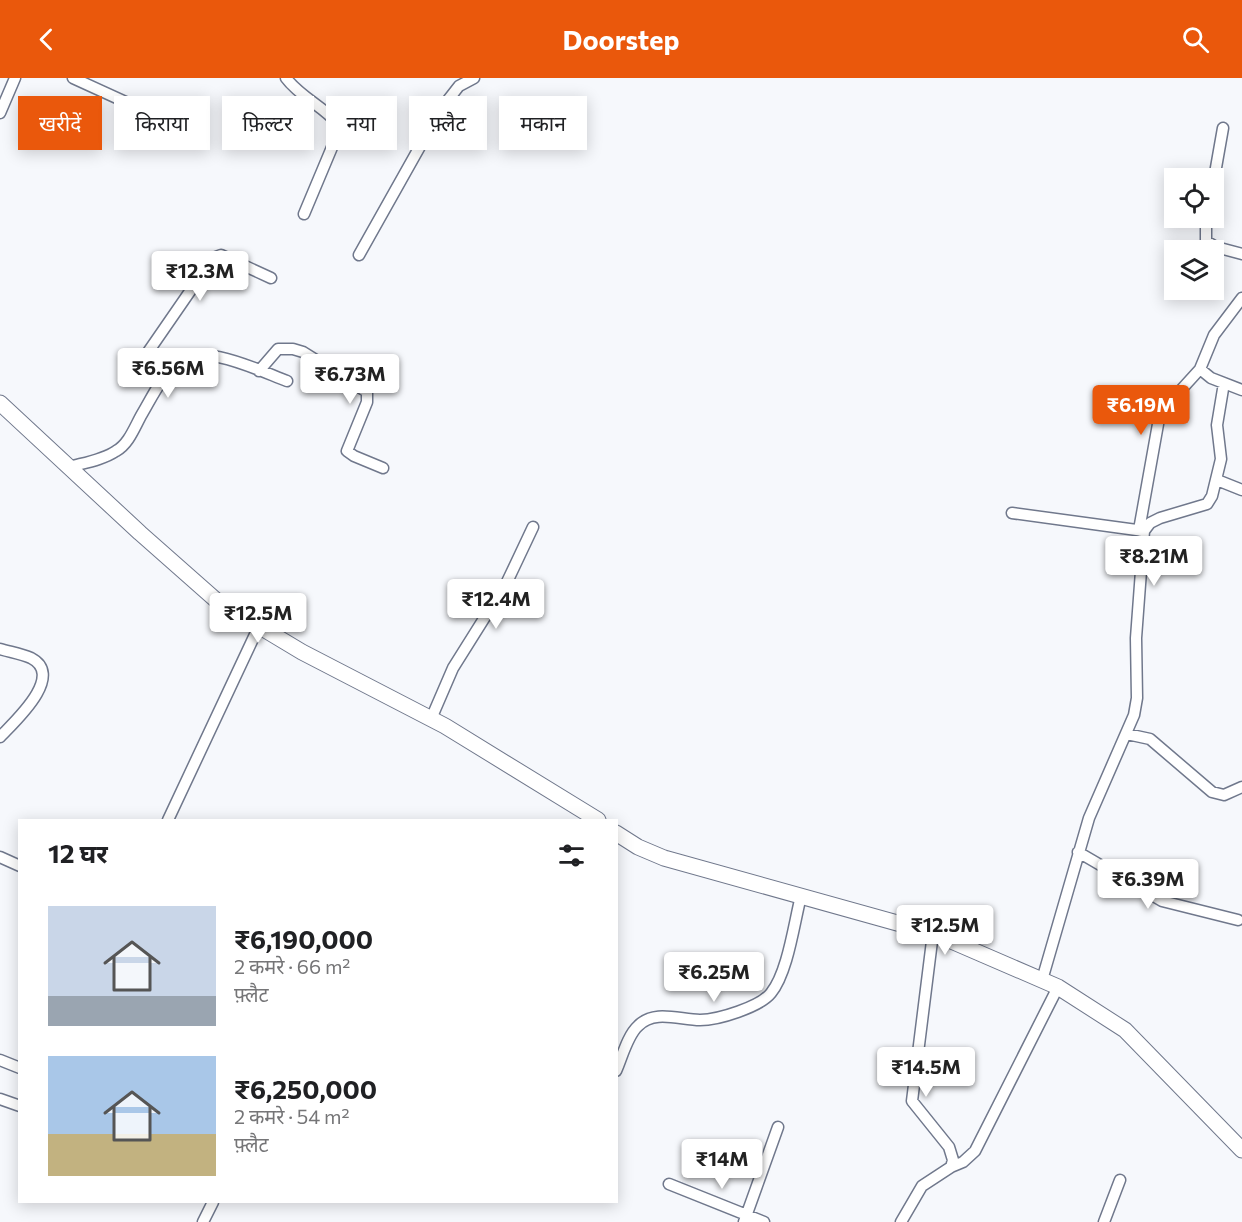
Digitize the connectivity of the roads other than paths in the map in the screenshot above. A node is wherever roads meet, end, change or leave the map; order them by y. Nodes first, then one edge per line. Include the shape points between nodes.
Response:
1 (15, 78) edge
2 (73, 78) edge
3 (286, 78) edge
4 (474, 78) edge
5 (114, 97) edge
6 (0, 113) edge
7 (1223, 128) dead end
8 (1216, 168) edge
9 (304, 214) dead end
10 (1206, 228) edge
11 (1242, 254) edge
12 (359, 255) dead end
13 (271, 278) dead end
14 (1242, 298) edge
15 (1200, 369) junction
16 (259, 371) junction
17 (287, 381) dead end
18 (161, 382) junction
19 (1224, 383) junction
20 (1242, 390) edge
21 (0, 403) edge
22 (69, 467) junction
23 (383, 468) dead end
24 (1216, 480) junction
25 (1242, 490) edge
26 (1012, 513) dead end
27 (533, 527) dead end
28 (1142, 531) junction
29 (259, 626) junction
30 (0, 649) edge
31 (431, 719) junction
32 (1127, 734) junction
33 (0, 737) edge
34 (1242, 787) edge
35 (168, 819) edge
36 (597, 819) edge
37 (618, 834) edge
38 (618, 842) edge
39 (638, 847) junction
40 (1078, 852) junction
41 (0, 857) edge
42 (18, 865) edge
43 (801, 896) junction
44 (1238, 920) dead end
45 (933, 933) junction
46 (1042, 980) junction
47 (1058, 987) junction
48 (0, 1060) edge
49 (18, 1067) edge
50 (618, 1067) edge
51 (0, 1099) edge
52 (18, 1105) edge
53 (778, 1127) dead end
54 (1242, 1150) edge
55 (951, 1167) junction
56 (1120, 1180) dead end
57 (669, 1184) dead end
58 (212, 1203) edge
59 (745, 1219) edge
60 (203, 1222) edge
61 (764, 1222) edge
62 (902, 1222) edge
63 (1104, 1222) edge

1 - 6 street
2 - 5 street
3 - 9 street via 338,124 338,133
4 - 12 street via 459,86 441,109
7 - 8 street
10 - 11 street via 1206,241
13 - 18 street via 221,255 213,258 146,355 146,370
14 - 15 street via 1214,335
15 - 19 street
15 - 28 street via 1160,413
16 - 17 street
16 - 18 street via 216,356 200,355 176,363
16 - 23 street via 278,350 293,349 367,392 367,402 347,451
18 - 22 street via 125,444 116,452
19 - 20 street
19 - 24 street via 1217,425 1221,459
21 - 22 street
22 - 29 street via 217,601
24 - 25 street
24 - 28 street via 1207,504 1160,518
26 - 28 street
27 - 31 street via 507,582 453,668
28 - 32 street via 1137,698
29 - 31 street
29 - 35 street
30 - 33 street via 33,659 42,674 39,692
31 - 36 street
32 - 34 street via 1150,739 1212,792 1224,795
32 - 40 street
37 - 39 street
38 - 39 street
39 - 43 street via 664,858
40 - 44 street via 1162,901
40 - 46 street
41 - 42 street
43 - 45 street
43 - 50 street via 778,982 765,999 710,1020 649,1018 633,1033
45 - 46 street
45 - 55 street via 912,1101 953,1152
46 - 47 street
47 - 54 street via 1125,1030
47 - 55 street via 975,1151
48 - 49 street
51 - 52 street
53 - 59 street
55 - 62 street via 922,1186
56 - 63 street
57 - 59 street
58 - 60 street
59 - 61 street

